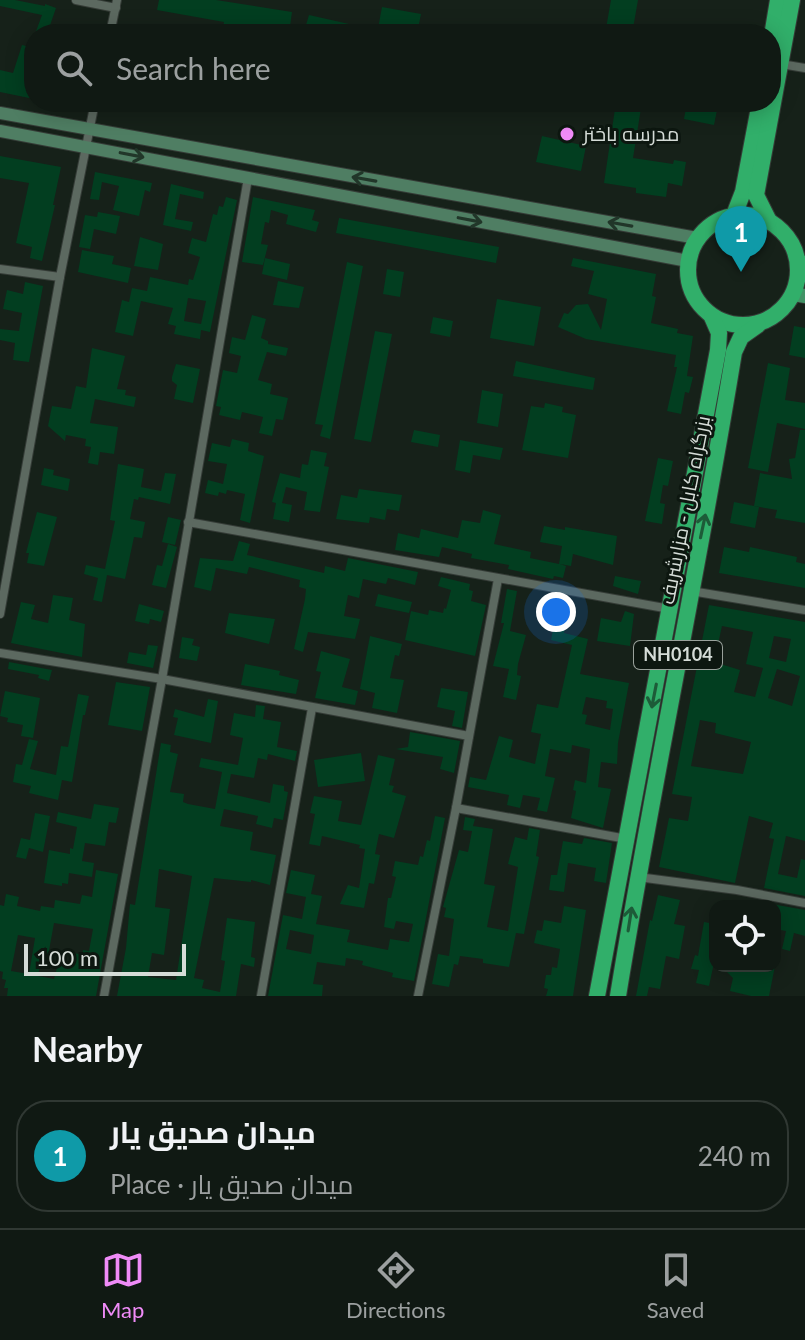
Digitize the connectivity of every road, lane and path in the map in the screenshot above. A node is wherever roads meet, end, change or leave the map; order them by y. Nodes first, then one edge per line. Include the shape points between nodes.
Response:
1 (76, 0) edge
2 (778, 0) edge
3 (792, 0) edge
4 (116, 4) edge
5 (112, 24) edge
6 (774, 24) edge
7 (781, 59) edge
8 (781, 64) edge
9 (805, 68) edge
10 (93, 112) edge
11 (758, 112) edge
12 (771, 112) edge
13 (0, 113) edge
14 (89, 129) junction
15 (0, 131) edge
16 (86, 146) junction
17 (248, 178) junction
18 (734, 215) junction
19 (769, 221) junction
20 (697, 238) junction
21 (688, 261) junction
22 (802, 262) edge
23 (0, 269) edge
24 (60, 277) junction
25 (799, 295) edge
26 (712, 317) junction
27 (758, 325) junction
28 (188, 522) junction
29 (498, 579) junction
30 (690, 590) junction
31 (670, 609) junction
32 (805, 610) edge
33 (0, 614) edge
34 (0, 653) edge
35 (162, 679) junction
36 (312, 708) junction
37 (469, 736) junction
38 (456, 808) junction
39 (627, 839) junction
40 (637, 877) junction
41 (805, 903) edge
42 (104, 996) edge
43 (261, 996) edge
44 (418, 996) edge
45 (597, 996) edge
46 (618, 996) edge

1 - 4 street
2 - 6 highway
3 - 7 highway, NH0104
4 - 5 street
8 - 9 street
10 - 14 street
11 - 18 highway
12 - 19 highway, NH0104 via 756,195
13 - 14 main road
14 - 16 street
20 -> 14 main road
15 - 16 main road
16 -> 17 main road
16 - 24 street
17 -> 21 main road
17 - 28 street
18 - 19 highway
18 - 20 highway via 718,220
19 - 22 highway, NH0104 via 783,231
20 - 21 highway
21 - 26 highway, NH0104 via 692,293
22 - 25 highway, NH0104
23 - 24 street
24 - 33 street
25 - 27 highway, NH0104
26 - 27 highway via 726,324
26 - 31 highway, بزرگراه کابل - مزارشریف / NH0104 via 719,333 718,350
30 -> 27 highway, بزرگراه کابل - مزارشریف / NH0104 via 734,352 741,337
28 - 29 street
28 - 35 street
29 - 31 street
29 - 37 street
30 - 32 street
30 - 40 highway, بزرگراه کابل - مزارشریف / NH0104
31 -> 39 highway, بزرگراه کابل - مزارشریف / NH0104
34 - 35 street
35 - 36 street
35 - 42 street
36 - 37 street
36 - 43 street
37 - 38 street
38 - 39 street
38 - 44 street
39 - 45 highway, بزرگراه کابل - مزارشریف / NH0104
40 - 41 street
46 -> 40 highway, بزرگراه کابل - مزارشریف / NH0104

